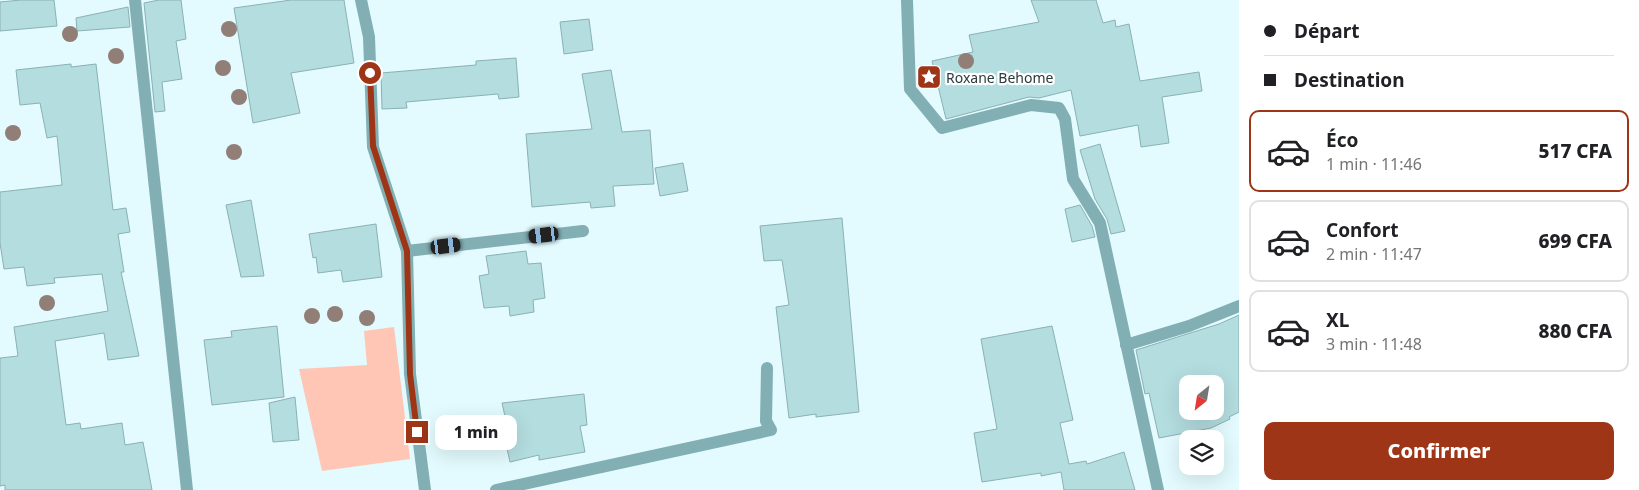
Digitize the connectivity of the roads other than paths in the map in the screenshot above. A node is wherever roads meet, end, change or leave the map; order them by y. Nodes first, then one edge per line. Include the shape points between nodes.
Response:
1 (135, 0) edge
2 (361, 0) edge
3 (907, 0) edge
4 (583, 231) dead end
5 (407, 251) junction
6 (1239, 306) edge
7 (1126, 344) junction
8 (767, 368) dead end
9 (187, 490) edge
10 (424, 490) edge
11 (496, 490) edge
12 (1158, 490) edge

1 - 9 street
2 - 5 street via 368,37 373,146
3 - 7 street via 910,89 942,128 1031,105 1059,108 1065,119 1073,179 1100,223
4 - 5 street
5 - 10 street via 410,374
6 - 7 street via 1189,326
7 - 12 street
8 - 11 street via 766,421 771,430

